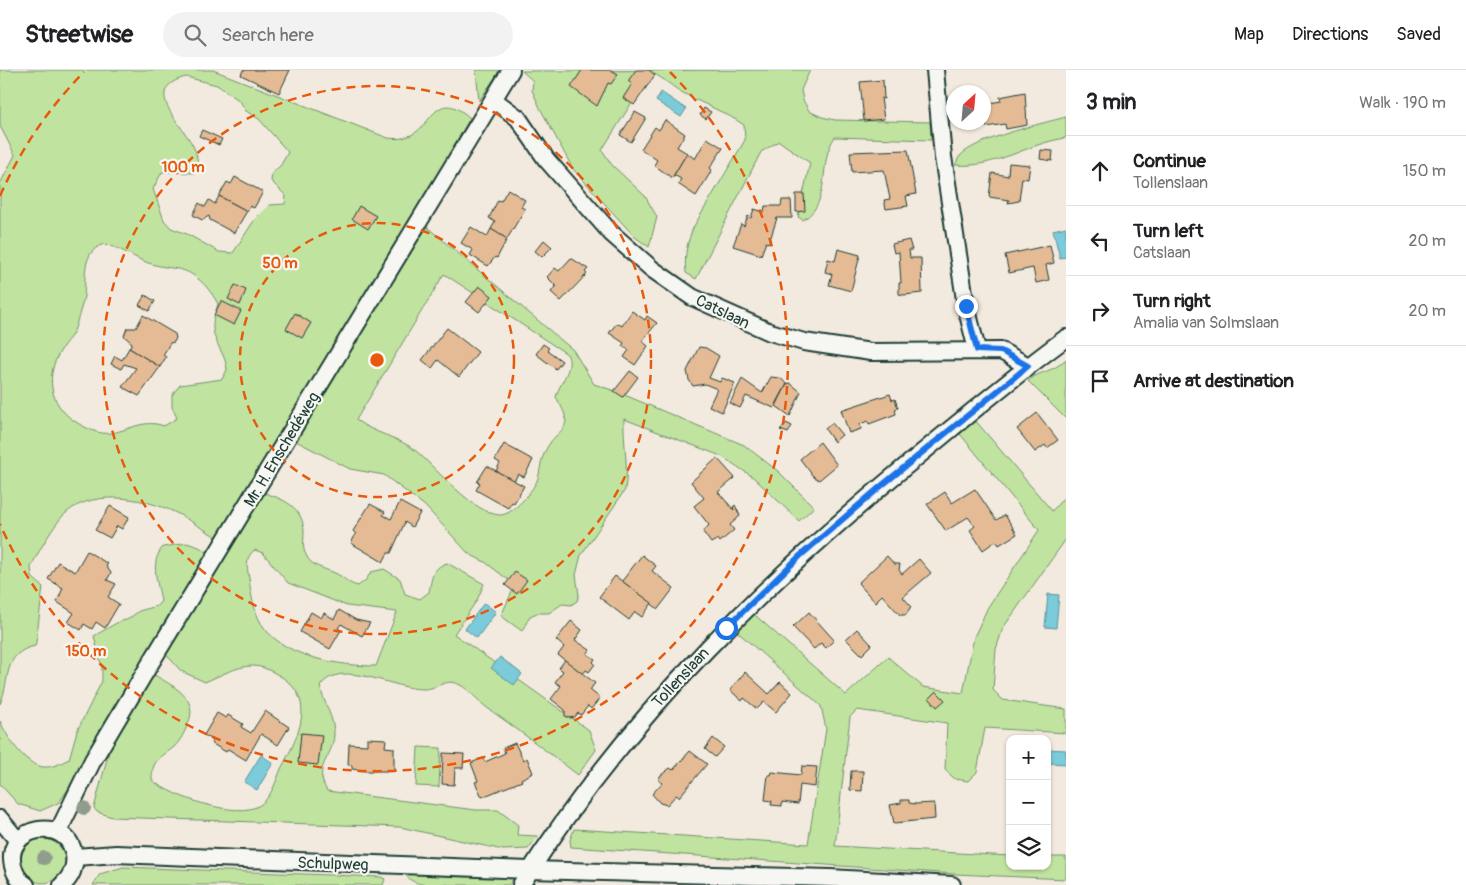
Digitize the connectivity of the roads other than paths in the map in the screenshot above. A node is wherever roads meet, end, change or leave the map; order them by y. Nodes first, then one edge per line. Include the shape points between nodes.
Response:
1 (511, 70) edge
2 (935, 70) edge
3 (494, 100) junction
4 (1066, 338) edge
5 (977, 350) junction
6 (1028, 366) junction
7 (0, 819) edge
8 (58, 832) junction
9 (18, 841) junction
10 (75, 857) junction
11 (530, 870) junction
12 (23, 884) edge
13 (62, 885) edge
14 (521, 885) edge
15 (952, 885) edge

1 - 3 street, Mr. H. Enschedéweg
2 - 5 street via 943,157 966,306
3 - 5 street, Catslaan via 518,118 546,159 611,233 652,269 692,296 770,332 804,342 871,352
3 - 8 street, Mr. H. Enschedéweg via 150,664 93,760
4 - 6 street, Tollenslaan
5 - 6 street, Catslaan via 1001,351
6 - 11 street, Tollenslaan via 800,556 726,628 620,744
7 - 9 street
8 - 9 street via 36,829
8 - 10 street via 69,842
9 - 12 street via 12,863
10 - 11 street, Schulpweg via 116,854
10 - 13 street via 73,871
11 - 14 street, Tollenslaan
11 - 15 street, Schulpweg via 830,878

